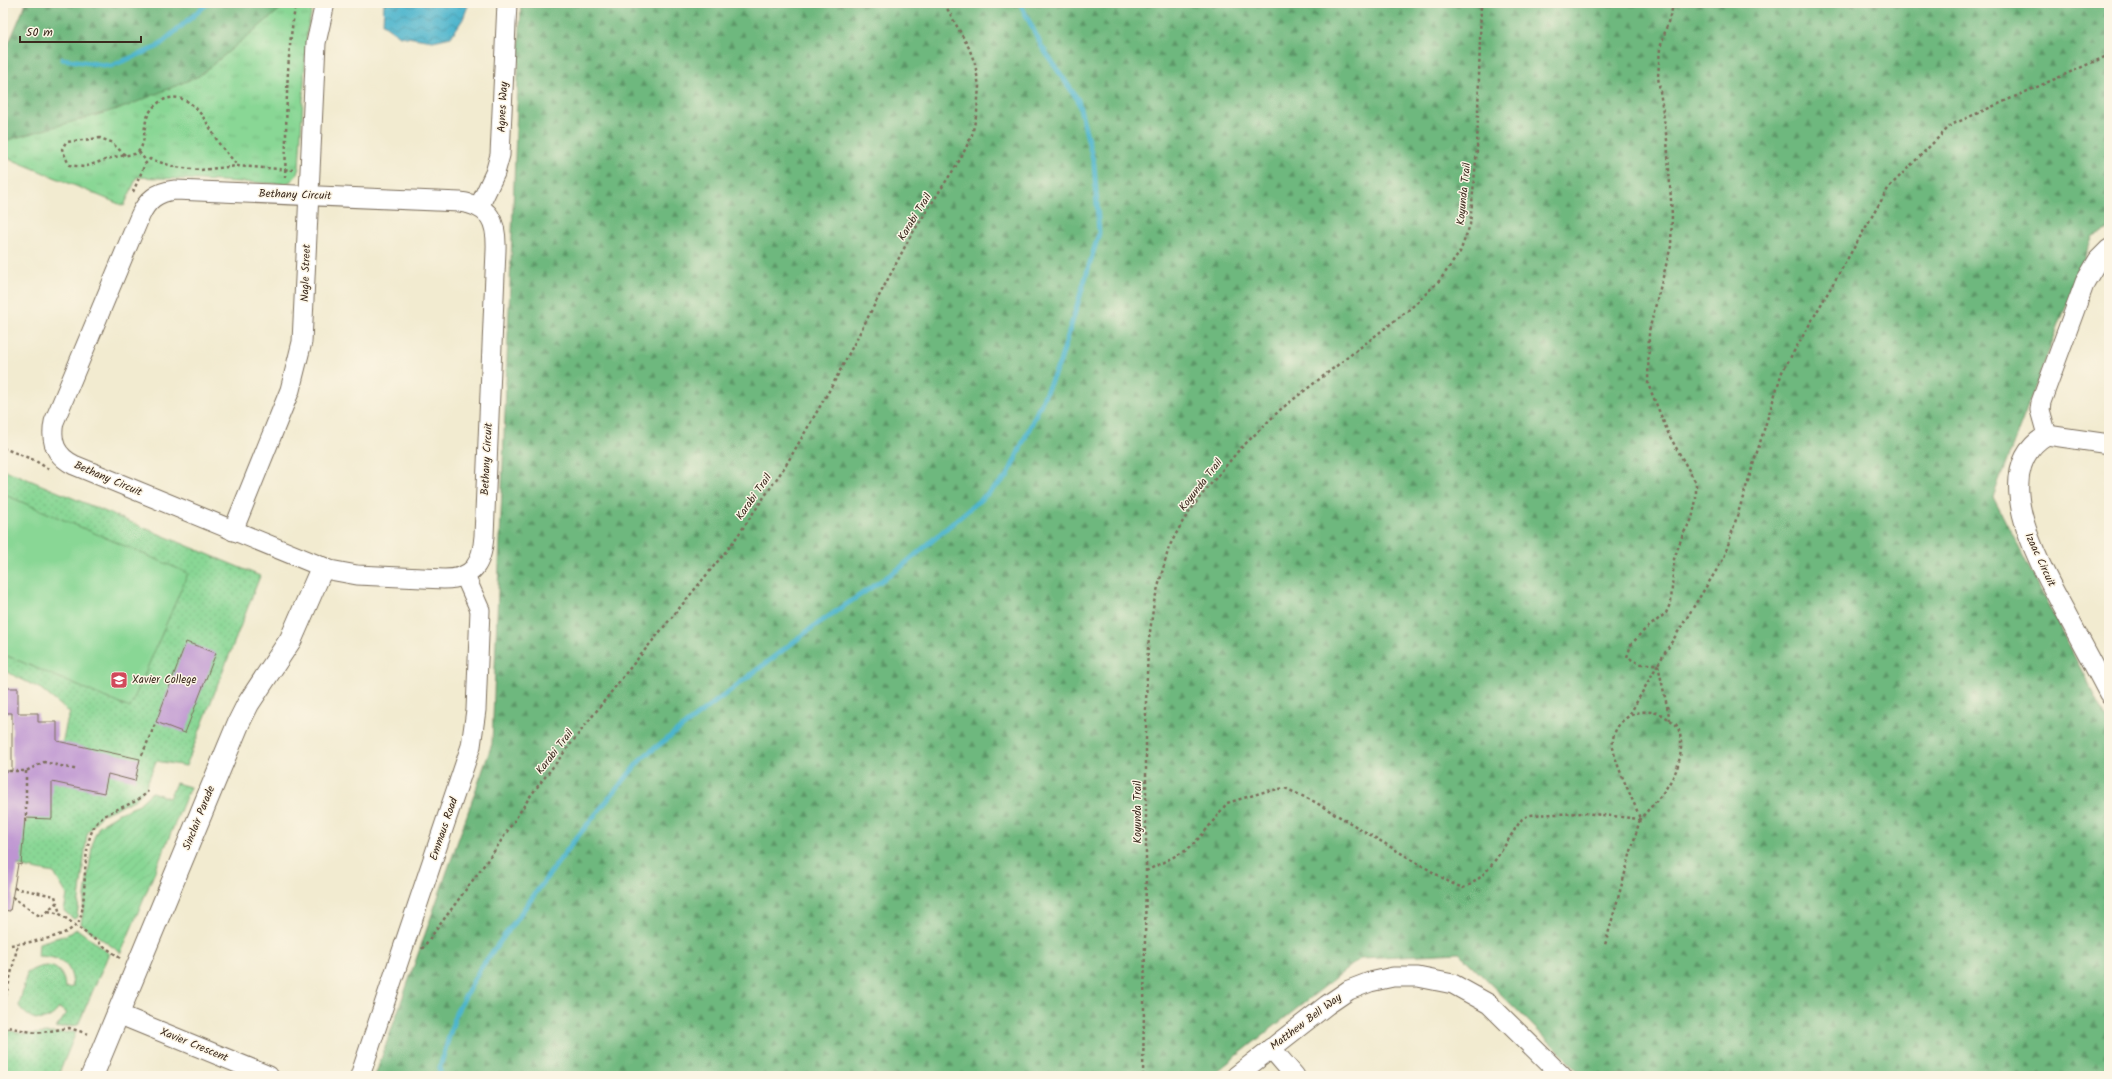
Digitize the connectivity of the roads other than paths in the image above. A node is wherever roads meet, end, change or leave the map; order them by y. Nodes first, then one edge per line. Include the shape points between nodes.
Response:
1 (325, 3) edge
2 (507, 3) edge
3 (309, 196) junction
4 (479, 207) junction
5 (2109, 249) edge
6 (2047, 436) junction
7 (2109, 444) edge
8 (233, 531) junction
9 (322, 568) junction
10 (465, 576) junction
11 (2107, 684) edge
12 (118, 1014) junction
13 (1271, 1048) junction
14 (92, 1076) edge
15 (269, 1076) edge
16 (360, 1076) edge
17 (1236, 1076) edge
18 (1295, 1076) edge
19 (1562, 1076) edge

1 - 3 street, Nagle Street via 316,43
2 - 4 street, Agnes Way via 500,155 495,173
3 - 4 street, Bethany Circuit via 460,202
3 - 8 street, Nagle Street via 304,321 296,373
3 - 8 street, Bethany Circuit via 175,190 151,198 140,216 54,422 53,444 66,462
4 - 10 street, Bethany Circuit via 490,215 497,234 483,552 476,566
5 - 6 street via 2098,260 2085,282 2044,394 2040,410
6 - 7 street
6 - 11 street, Izaac Circuit via 2030,448 2021,467 2023,515 2031,545
8 - 9 street, Bethany Circuit
9 - 10 street, Bethany Circuit via 357,575 449,579
9 - 12 street, Sinclair Parade via 291,638 239,722
10 - 16 street, Emmaus Road via 480,610 476,710 471,746
12 - 14 street, Sinclair Parade
12 - 15 street, Xavier Crescent
13 - 17 street, Matthew Bell Way
13 - 18 street
13 - 19 street, Matthew Bell Way via 1349,990 1393,977 1418,977 1453,984 1489,1004

